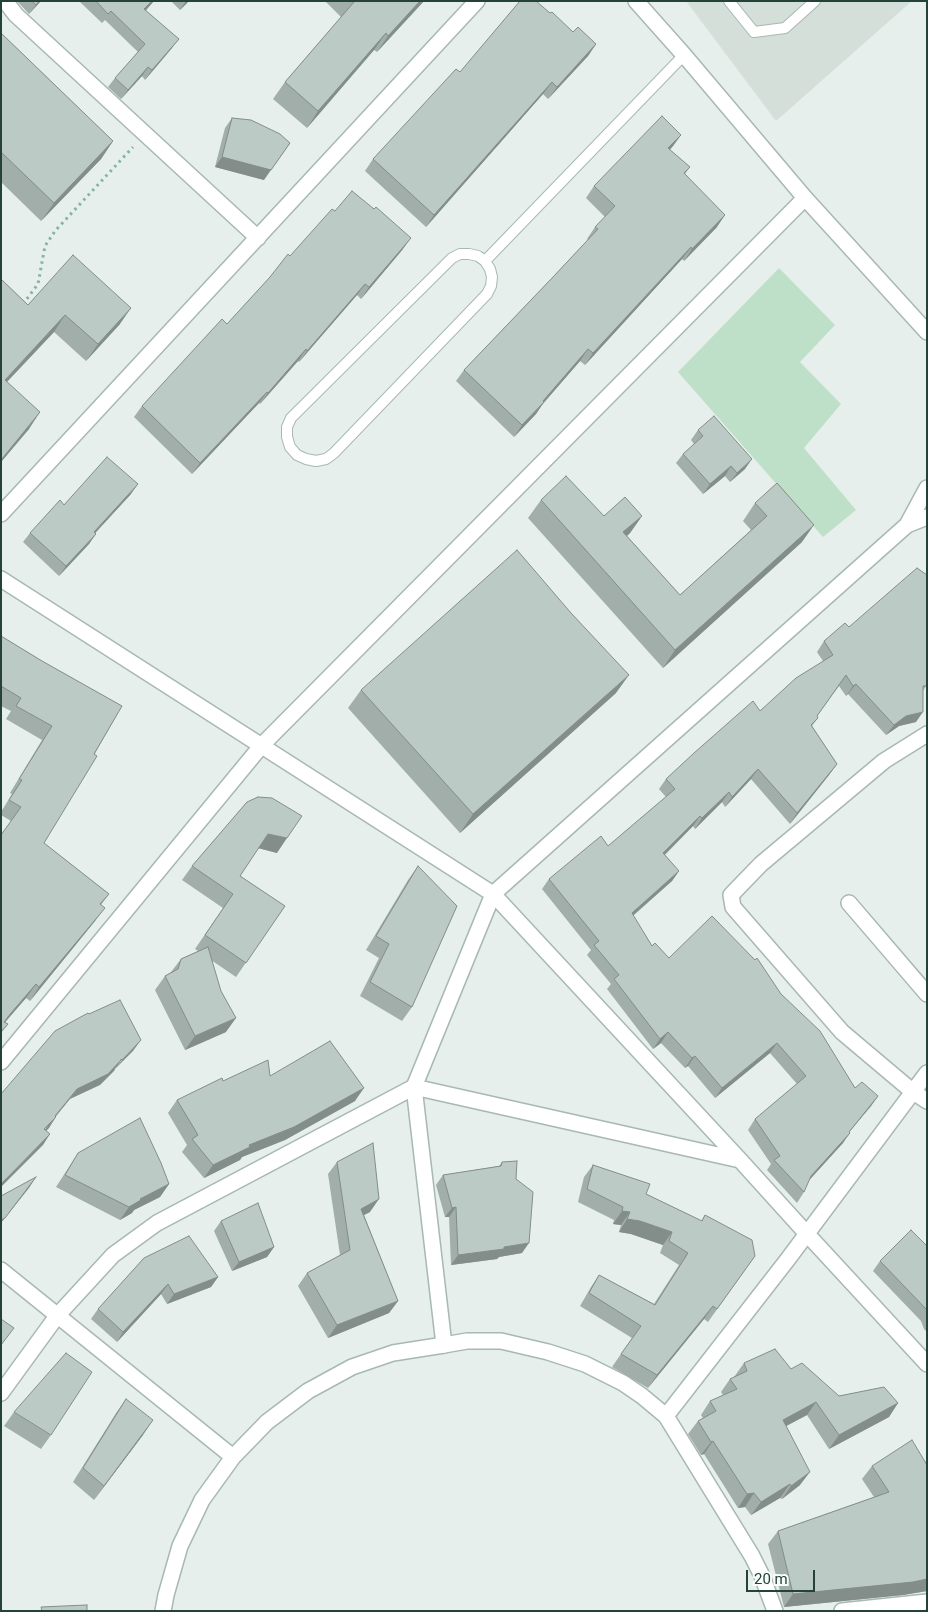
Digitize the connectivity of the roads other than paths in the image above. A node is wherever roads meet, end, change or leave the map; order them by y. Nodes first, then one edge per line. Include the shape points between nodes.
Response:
1 (5, 1) edge
2 (477, 1) edge
3 (636, 1) edge
4 (729, 1) edge
5 (815, 1) edge
6 (684, 55) junction
7 (805, 198) junction
8 (258, 238) junction
9 (485, 261) junction
10 (927, 332) edge
11 (927, 488) edge
12 (1, 514) edge
13 (927, 517) edge
14 (907, 525) junction
15 (1, 579) edge
16 (927, 734) edge
17 (262, 745) junction
18 (493, 894) junction
19 (849, 903) dead end
20 (927, 994) edge
21 (1, 1062) edge
22 (927, 1073) edge
23 (414, 1087) junction
24 (912, 1091) junction
25 (927, 1101) edge
26 (740, 1160) junction
27 (807, 1234) junction
28 (1, 1270) edge
29 (58, 1316) junction
30 (444, 1345) junction
31 (927, 1364) edge
32 (1, 1393) edge
33 (666, 1416) junction
34 (233, 1457) junction
35 (927, 1602) edge
36 (163, 1611) edge
37 (775, 1611) edge
38 (842, 1611) edge

1 - 8 street via 16,15
2 - 8 street
3 - 6 street
4 - 5 lane via 754,32 785,28
6 - 7 street
6 - 9 lane
7 - 10 street
7 - 17 street
8 - 12 street
9 - 9 lane via 469,254 452,258 295,414 287,427 287,437 297,455 316,461 334,453 487,294 492,277
11 - 14 street
13 - 14 street
14 - 18 street
15 - 17 street
16 - 24 street via 884,761 761,864 731,895 733,907 842,1032
17 - 18 street
17 - 21 street
18 - 23 street
18 - 26 street
19 - 20 street
22 - 24 street
23 - 26 street
23 - 29 street via 157,1223 113,1255
23 - 30 street
24 - 25 street
24 - 27 street
26 - 27 street
27 - 31 street
27 - 33 street
28 - 29 street
29 - 32 street
29 - 34 street
30 - 33 street via 467,1341 501,1342 548,1352 585,1364 623,1383
30 - 34 street via 393,1353 352,1367 287,1406
33 - 37 street via 752,1556
34 - 36 street via 202,1500 180,1546
35 - 38 street

